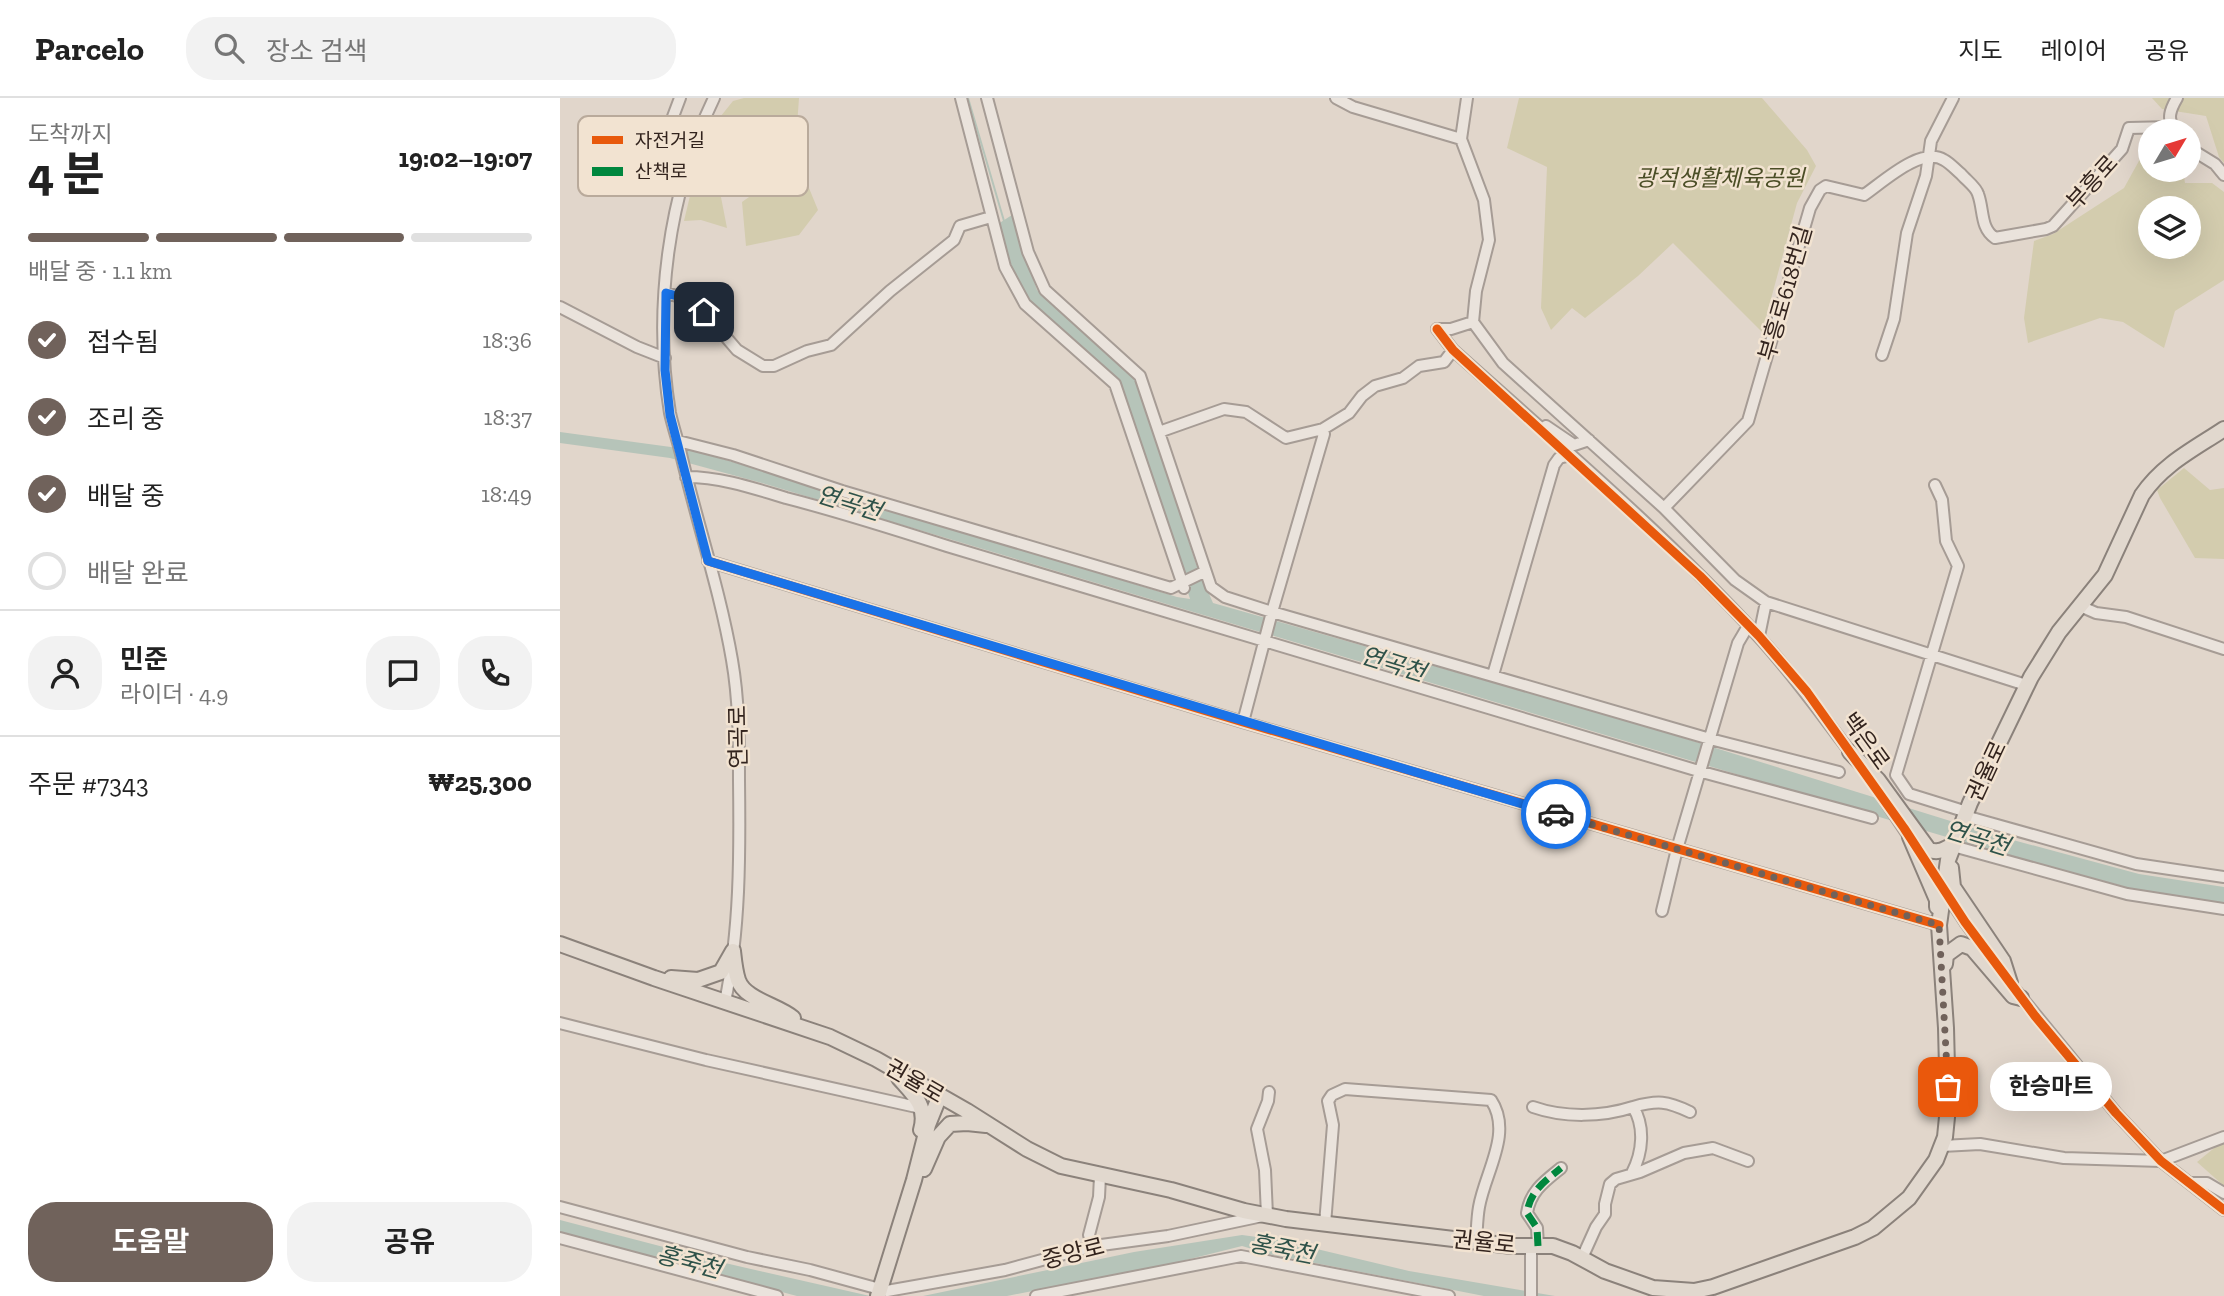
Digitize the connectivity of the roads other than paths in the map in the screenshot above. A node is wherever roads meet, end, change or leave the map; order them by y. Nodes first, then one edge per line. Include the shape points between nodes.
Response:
1 (680, 98) edge
2 (714, 98) edge
3 (961, 98) edge
4 (987, 98) edge
5 (1336, 98) edge
6 (1467, 98) edge
7 (1953, 98) edge
8 (2177, 98) edge
9 (673, 116) edge
10 (707, 116) edge
11 (2169, 119) edge
12 (2138, 128) edge
13 (1461, 139) junction
14 (2202, 155) edge
15 (1927, 156) junction
16 (2224, 175) edge
17 (681, 196) edge
18 (991, 217) junction
19 (666, 293) junction
20 (560, 307) edge
21 (1473, 322) junction
22 (1453, 350) junction
23 (1882, 355) dead end
24 (665, 358) junction
25 (1516, 406) junction
26 (1323, 429) junction
27 (2224, 429) edge
28 (1159, 432) junction
29 (1589, 440) junction
30 (678, 441) junction
31 (1572, 457) junction
32 (686, 477) junction
33 (1935, 485) dead end
34 (1664, 508) junction
35 (708, 561) junction
36 (1204, 572) junction
37 (1182, 585) junction
38 (1766, 603) junction
39 (2080, 606) junction
40 (1272, 612) junction
41 (1748, 626) junction
42 (1759, 636) junction
43 (1265, 642) junction
44 (2224, 649) edge
45 (1933, 655) junction
46 (1493, 675) junction
47 (2026, 685) junction
48 (1243, 722) junction
49 (1710, 739) junction
50 (1850, 752) joint
51 (1702, 772) junction
52 (1839, 772) dead end
53 (1966, 814) junction
54 (1872, 818) dead end
55 (1909, 832) junction
56 (1953, 846) junction
57 (1677, 849) junction
58 (2224, 877) edge
59 (1943, 889) junction
60 (2224, 909) edge
61 (1662, 911) dead end
62 (1937, 924) junction
63 (560, 944) edge
64 (733, 951) junction
65 (654, 978) junction
66 (2010, 983) junction
67 (2021, 998) junction
68 (726, 1002) junction
69 (1945, 1011) junction
70 (560, 1023) edge
71 (797, 1026) junction
72 (892, 1068) junction
73 (1269, 1092) dead end
74 (940, 1095) junction
75 (1533, 1107) dead end
76 (1633, 1107) junction
77 (921, 1108) junction
78 (1690, 1112) dead end
79 (991, 1126) junction
80 (2224, 1137) edge
81 (1942, 1146) junction
82 (1748, 1161) dead end
83 (2161, 1161) junction
84 (1561, 1168) dead end
85 (1632, 1173) junction
86 (1100, 1176) junction
87 (914, 1180) junction
88 (2191, 1183) junction
89 (2224, 1193) edge
90 (560, 1207) edge
91 (2224, 1210) edge
92 (1267, 1215) junction
93 (1325, 1224) junction
94 (560, 1238) edge
95 (1476, 1241) junction
96 (1094, 1246) junction
97 (1535, 1246) junction
98 (1581, 1258) junction
99 (1653, 1289) junction
100 (879, 1292) edge
101 (1695, 1293) edge
102 (777, 1296) edge
103 (1036, 1296) edge
104 (1449, 1296) edge
105 (1531, 1296) edge
106 (1669, 1296) edge

1 - 9 street
2 - 10 street
3 - 18 street
4 - 28 street via 1028,252 1045,290 1140,376
5 - 13 street
6 - 13 street
7 - 15 street
8 - 11 street, 부흥로
12 - 15 street, 부흥로 via 2129,128 2122,149 2053,226 1995,238 1983,220 1978,193 1943,159
13 - 21 street via 1484,200 1489,240
14 - 16 street
15 - 23 street via 1926,176 1907,233 1894,319
15 - 34 street, 부흥로618번길 via 1864,195 1826,186 1820,190 1810,208 1748,421
17 - 19 street
18 - 19 street via 960,226 954,240 831,345 774,366 763,366 737,350 695,301
18 - 37 street via 1005,267 1025,304 1115,384
19 - 24 street
20 - 24 street
21 - 22 street, 백은로 via 1437,329
21 - 29 street via 1503,363
22 - 25 street, 백은로
22 - 26 street via 1444,362 1419,366 1404,377 1375,386 1349,413
24 - 30 street via 670,415
25 - 29 street via 1574,445
25 - 31 street, 백은로
26 - 28 street via 1286,438 1245,412 1224,409
26 - 40 street
27 - 39 main road, 권율로 via 2150,483 2109,568
28 - 36 street
29 - 31 street
29 - 34 street
30 - 32 street, 연곡로
30 - 37 street via 1171,588
31 - 41 street, 백은로
31 - 46 street via 1559,458 1554,465
32 - 35 street, 연곡로
32 - 43 street via 727,481 845,514
33 - 45 street via 1942,500 1946,541 1958,566
34 - 38 street via 1735,580
35 - 48 street
35 - 64 street, 연곡로 via 737,690 739,849
36 - 37 street
36 - 40 street via 1211,587 1225,597
38 - 42 street
38 - 45 street
39 - 44 street
39 - 47 main road, 권율로
40 - 43 street
40 - 46 street
41 - 42 street, 백은로
41 - 49 street via 1738,643
42 - 50 street, 백은로
43 - 48 street
43 - 51 street
45 - 47 street
45 - 53 street via 1896,775 1909,794
46 - 49 street
47 - 53 main road, 권율로
48 - 57 street
49 - 51 street
49 - 52 street
50 - 55 main road
51 - 54 street
51 - 57 street
53 - 56 main road, 권율로
53 - 58 street, 권율로 via 2122,860
55 - 56 main road via 1929,850
55 - 59 street
55 - 62 main road via 1937,900
56 - 59 main road, 권율로
56 - 60 street via 2127,894
56 - 66 main road via 1953,887 2003,961
57 - 61 street
57 - 62 street
59 - 62 main road, 권율로
59 - 66 street
62 - 69 main road, 권율로
63 - 65 main road, 권율로
64 - 65 main road via 721,972 708,977
64 - 68 street, 연곡로
64 - 71 main road via 741,985 792,1016
65 - 68 main road, 권율로
66 - 67 street
67 - 69 main road via 2012,996 1972,948 1961,944 1946,955
67 - 83 street
68 - 71 main road, 권율로
69 - 81 main road, 권율로 via 1948,1107
70 - 77 street
71 - 72 main road, 권율로
72 - 74 main road, 권율로
72 - 77 main road
73 - 92 street via 1257,1129
74 - 79 main road, 권율로
74 - 87 main road
75 - 76 street via 1553,1114
76 - 78 street via 1656,1101
76 - 85 street via 1643,1133
77 - 87 main road
79 - 86 main road, 권율로 via 1060,1166
79 - 87 main road via 950,1124
80 - 83 street
81 - 83 street via 1980,1144 2064,1158
81 - 101 main road, 권율로 via 1919,1186 1873,1228
82 - 85 street via 1713,1147
83 - 88 street
84 - 97 street via 1530,1199 1527,1213 1537,1228
85 - 98 street via 1610,1184 1605,1214
86 - 92 main road, 권율로
86 - 96 street via 1089,1235
87 - 100 main road
88 - 89 street via 2207,1183
88 - 91 street
90 - 100 street, 중앙로
92 - 93 main road, 권율로
92 - 96 street, 중앙로
93 - 95 main road, 권율로
93 - 95 street via 1333,1134 1328,1101 1332,1095 1345,1089 1364,1089 1491,1100 1499,1111 1498,1142 1479,1207
94 - 102 street
95 - 97 main road, 권율로
96 - 100 street, 중앙로 via 1005,1270
97 - 98 main road, 권율로 via 1558,1248
97 - 105 street
98 - 99 main road, 권율로
99 - 101 main road, 권율로
99 - 106 street
103 - 104 street via 1241,1256

